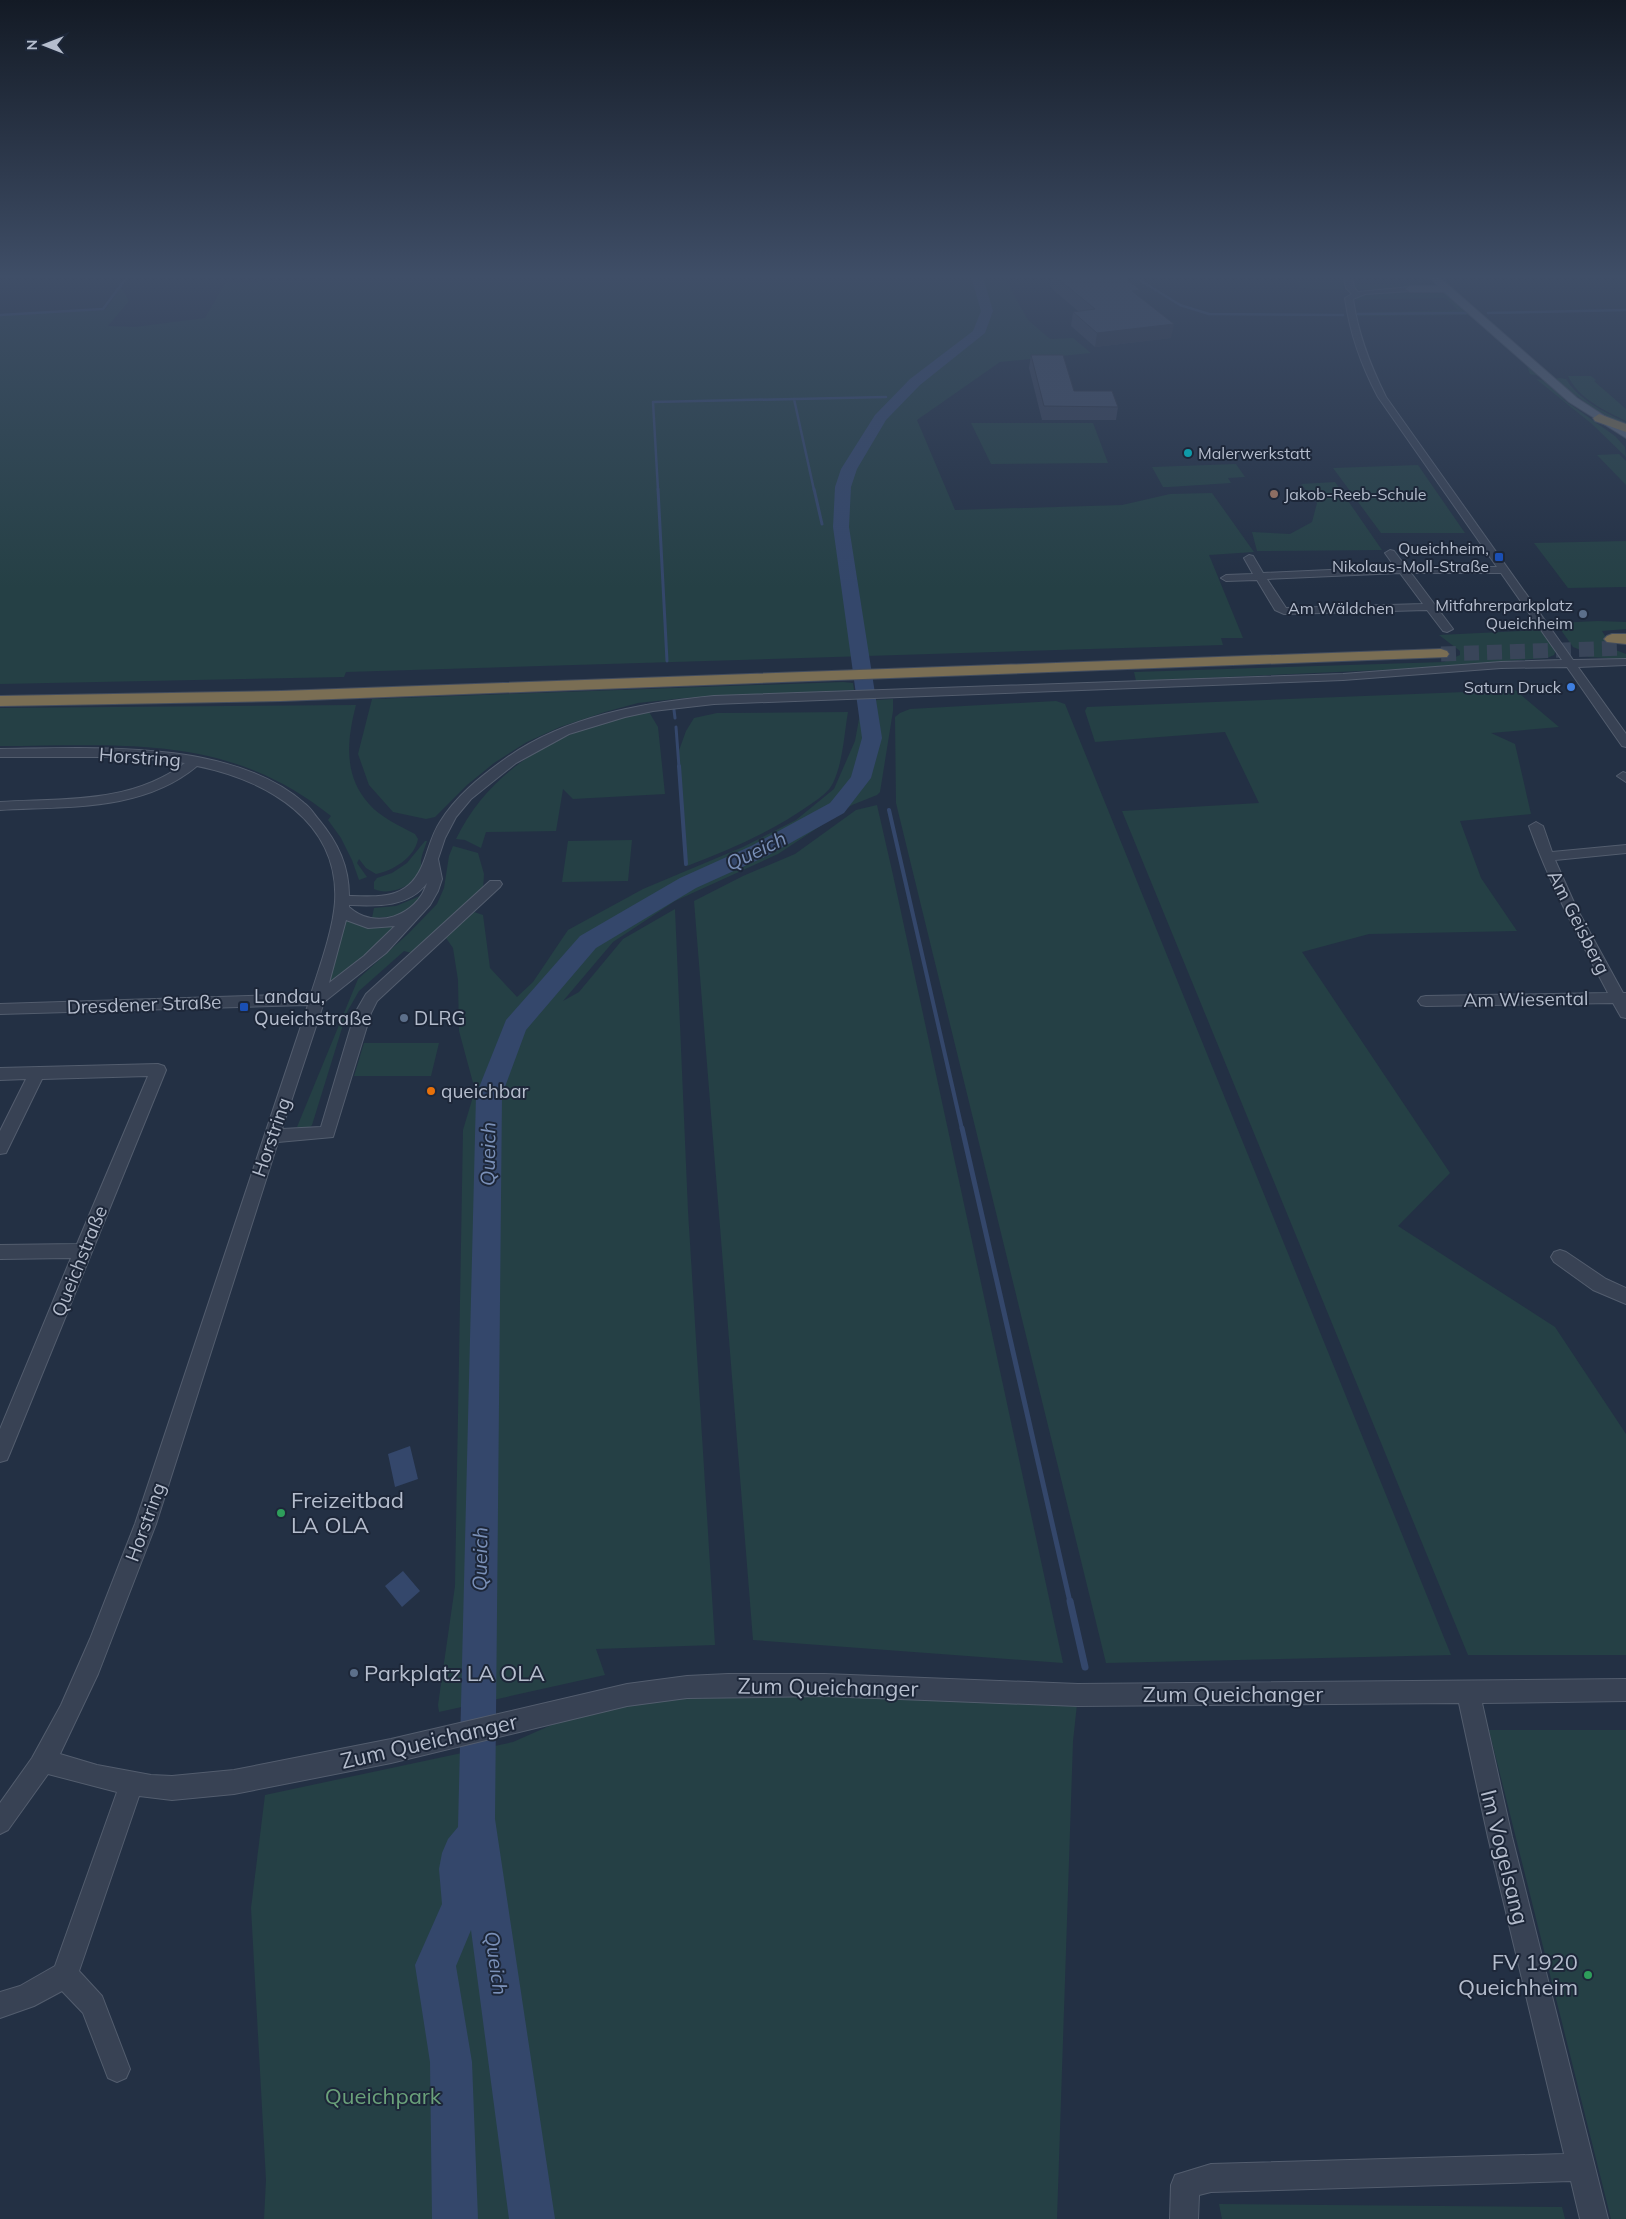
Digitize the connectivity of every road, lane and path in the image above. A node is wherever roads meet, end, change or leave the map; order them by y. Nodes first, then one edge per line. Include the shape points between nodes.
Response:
1 (1373, 381) edge
2 (1551, 381) edge
3 (1599, 418) junction
4 (1626, 429) edge
5 (1626, 435) edge
6 (1626, 443) edge
7 (1390, 553) dead end
8 (1249, 558) dead end
9 (1403, 570) junction
10 (1504, 570) junction
11 (1260, 576) junction
12 (1226, 578) dead end
13 (1431, 607) junction
14 (1447, 629) dead end
15 (1622, 647) edge
16 (1439, 650) tunnel mouth
17 (1569, 662) junction
18 (842, 671) junction
19 (0, 691) edge
20 (880, 694) joint
21 (0, 701) edge
22 (1626, 743) edge
23 (0, 753) edge
24 (195, 761) junction
25 (463, 800) joint
26 (0, 806) edge
27 (1536, 826) dead end
28 (1626, 848) edge
29 (1547, 857) junction
30 (432, 858) junction
31 (495, 884) dead end
32 (342, 904) junction
33 (413, 913) junction
34 (1622, 998) edge
35 (318, 999) junction
36 (1426, 1000) dead end
37 (0, 1009) edge
38 (1626, 1013) edge
39 (37, 1073) junction
40 (0, 1074) edge
41 (271, 1136) junction
42 (0, 1148) edge
43 (83, 1251) junction
44 (0, 1252) edge
45 (1560, 1257) dead end
46 (1626, 1296) edge
47 (0, 1453) edge
48 (1626, 1690) edge
49 (1468, 1692) junction
50 (507, 1724) joint
51 (440, 1739) joint
52 (43, 1761) junction
53 (131, 1785) junction
54 (0, 1822) edge
55 (65, 1975) junction
56 (0, 2005) edge
57 (117, 2069) dead end
58 (1581, 2167) junction
59 (1184, 2219) edge
60 (1594, 2219) edge

1 - 10 street
2 - 3 main road
3 - 4 highway
3 - 5 main road
3 - 6 main road
7 - 9 street
8 - 11 street, Am Wäldchen
9 - 10 street
9 - 11 street
9 - 13 street
10 - 17 street
11 - 12 street
11 - 13 street, Am Wäldchen via 1284,611
13 - 14 street
15 - 17 street
16 - 18 highway
17 - 20 street via 1350,677
17 - 22 street
18 - 19 highway
18 - 21 highway via 254,696
20 - 25 street via 701,701 607,716 532,747 498,769
23 - 24 street, Horstring via 131,754
24 - 26 street via 176,776 140,793 117,798
24 - 32 street, Horstring via 226,768 265,783 304,808 332,848 340,874
25 - 30 street via 441,831
27 - 29 street, Am Geisberg
28 - 29 street, Am Geisberg
29 - 34 street, Am Geisberg via 1569,907
30 - 32 street via 419,884 406,894
30 - 33 street via 433,886 426,902
31 - 41 street via 371,998 362,1013 327,1133
32 - 33 street via 353,918 368,923 391,922
32 - 35 street, Horstring
33 - 35 street via 400,931
34 - 36 street, Am Wiesental
34 - 38 street, Am Geisberg
35 - 37 street, Dresdener Straße
35 - 41 street, Horstring
39 - 40 street
39 - 42 street
39 - 43 street, Queichstraße via 158,1070
41 - 52 street, Horstring via 150,1512 90,1668
43 - 44 street
43 - 47 street, Queichstraße
45 - 46 street via 1597,1282
48 - 49 street, Zum Queichanger
49 - 50 street, Zum Queichanger via 1078,1696 825,1685 728,1685 647,1692
49 - 58 street, Im Vogelsang
50 - 51 street, Zum Queichanger
51 - 53 street, Zum Queichanger via 381,1754 234,1782 172,1788
52 - 53 street, Zum Queichanger
52 - 54 street, Horstring
53 - 55 street
55 - 56 street
55 - 57 street via 93,2005
58 - 59 street via 1211,2178 1185,2185
58 - 60 street, Im Vogelsang

